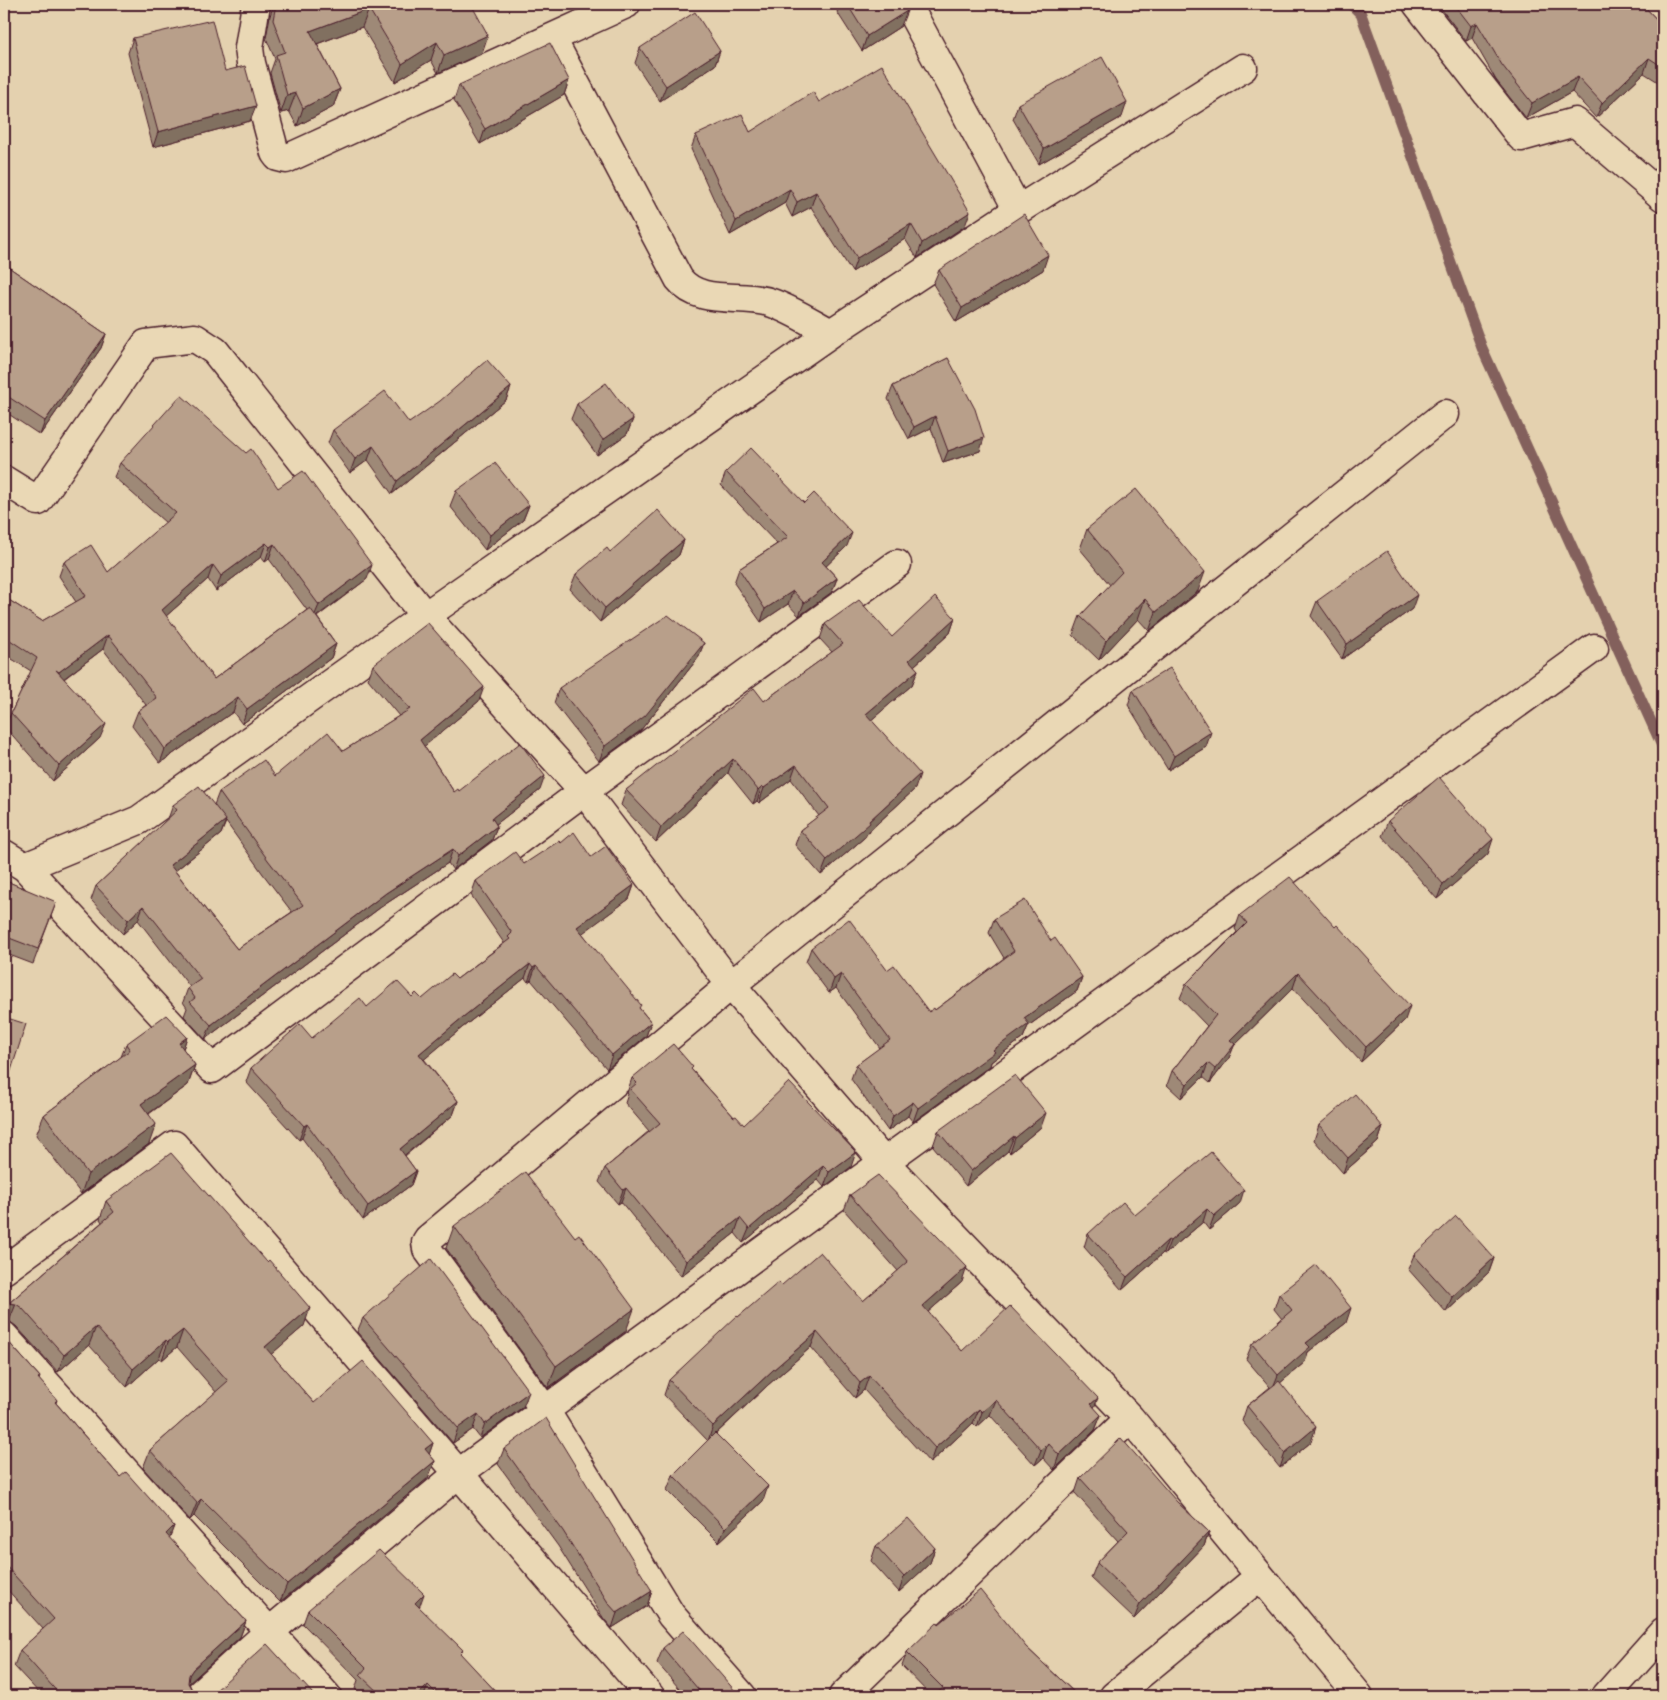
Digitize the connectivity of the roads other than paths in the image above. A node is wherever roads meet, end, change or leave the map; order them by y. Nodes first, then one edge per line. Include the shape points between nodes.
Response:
1 (256, 4) edge
2 (626, 4) edge
3 (907, 4) edge
4 (1416, 4) edge
5 (552, 39) junction
6 (1243, 68) dead end
7 (1663, 197) edge
8 (1018, 210) junction
9 (832, 334) junction
10 (1445, 414) dead end
11 (4, 480) edge
12 (897, 564) dead end
13 (425, 616) junction
14 (1594, 648) dead end
15 (584, 791) junction
16 (15, 861) edge
17 (731, 985) junction
18 (884, 1162) junction
19 (4, 1270) edge
20 (4, 1336) edge
21 (545, 1410) junction
22 (1130, 1418) junction
23 (459, 1474) junction
24 (1260, 1576) junction
25 (269, 1632) junction
26 (1663, 1632) edge
27 (1349, 1693) edge
28 (198, 1696) edge
29 (327, 1696) edge
30 (650, 1696) edge
31 (742, 1696) edge
32 (843, 1696) edge
33 (1114, 1696) edge
34 (1606, 1696) edge

1 - 5 street via 250,55 275,153 282,159
2 - 5 street
3 - 8 street
4 - 7 street via 1521,137 1575,122
5 - 9 street via 685,287 707,296 768,302
6 - 8 street
8 - 9 street
9 - 13 street
10 - 17 street
11 - 13 street via 38,501 146,344 195,338 215,351
12 - 15 street
13 - 15 street
13 - 16 street via 139,820
14 - 18 street
15 - 16 street via 212,1069
15 - 17 street
17 - 18 street
17 - 21 street via 426,1242 427,1249
18 - 21 street
18 - 22 street
19 - 23 street via 174,1145
20 - 25 street
21 - 23 street
21 - 31 street via 671,1615
22 - 24 street
22 - 32 street
23 - 25 street
23 - 30 street
24 - 27 street
24 - 33 street
25 - 28 street
25 - 29 street
26 - 34 street

